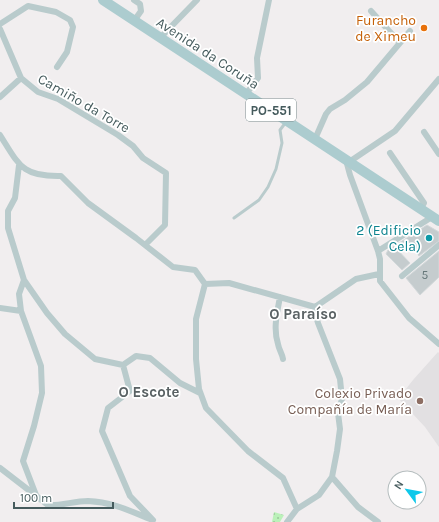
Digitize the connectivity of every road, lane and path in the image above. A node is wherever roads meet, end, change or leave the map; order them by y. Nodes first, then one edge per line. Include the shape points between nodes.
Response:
1 (103, 0) edge
2 (134, 0) edge
3 (197, 0) edge
4 (269, 0) edge
5 (372, 12) dead end
6 (134, 21) junction
7 (0, 24) edge
8 (0, 29) edge
9 (410, 32) dead end
10 (160, 38) junction
11 (400, 44) junction
12 (57, 67) dead end
13 (21, 78) junction
14 (439, 79) edge
15 (246, 94) junction
16 (0, 97) edge
17 (287, 121) junction
18 (424, 132) dead end
19 (0, 135) edge
20 (315, 139) junction
21 (390, 153) dead end
22 (439, 154) edge
23 (347, 161) junction
24 (19, 164) junction
25 (420, 209) junction
26 (234, 218) dead end
27 (436, 218) edge
28 (145, 245) junction
29 (439, 245) edge
30 (378, 251) junction
31 (379, 274) junction
32 (402, 276) dead end
33 (24, 280) junction
34 (205, 284) junction
35 (280, 297) junction
36 (315, 307) junction
37 (0, 308) edge
38 (21, 312) junction
39 (439, 344) edge
40 (283, 359) dead end
41 (123, 365) junction
42 (200, 393) junction
43 (0, 468) edge
44 (332, 477) junction
45 (36, 495) junction
46 (297, 508) junction
47 (155, 521) edge
48 (287, 522) edge
49 (378, 522) edge

1 - 6 main road, Avenida da Coruña / PO-551
2 - 6 street via 140,4 141,11
3 - 10 street
4 - 15 street via 257,58 258,78
5 - 11 street
6 - 10 main road, Avenida da Coruña / PO-551
7 - 12 street via 28,6 56,12 70,20 73,27 67,52
8 - 13 street
9 - 11 street
10 - 15 main road, Avenida da Coruña / PO-551
11 - 20 street via 367,82 330,109
13 - 16 street
13 - 28 street, Camiño da Torre via 38,92 58,99 118,135 133,146 143,158 166,173 165,225
14 - 23 street via 395,131
15 - 17 main road, Avenida da Coruña / PO-551
17 - 20 main road, Avenida da Coruña / PO-551
17 - 26 lane via 280,130 282,142 276,169 268,187 259,200
18 - 22 street
19 - 24 street
20 - 23 main road, Avenida da Coruña / PO-551
21 - 25 street via 424,203
23 - 25 main road, Avenida da Coruña / PO-551
23 - 30 street
24 - 28 street via 27,171 47,176 61,176 88,203
24 - 33 street via 15,198 8,211 8,228
25 - 27 main road, Avenida da Coruña / PO-551
27 - 30 street
28 - 34 street via 173,268 195,270
29 - 32 street
30 - 31 street
31 - 36 street via 356,279
31 - 39 street via 380,281 409,318
33 - 38 street via 19,294
33 - 41 street via 65,334 95,359
34 - 35 street via 229,283
34 - 42 street via 196,319 196,359
35 - 36 street
35 - 40 street via 275,327
36 - 44 street via 318,323 340,379 340,429
37 - 38 street
38 - 45 street via 41,366 42,393 23,461
41 - 42 street via 136,356 150,358 180,383
41 - 47 street via 130,391 108,408 102,431 130,496
42 - 46 street via 206,408 225,428 248,451 283,478
43 - 45 street
44 - 46 street via 319,495
44 - 49 street via 358,507
45 - 47 street via 48,505 54,506 87,501 115,504
46 - 48 street

